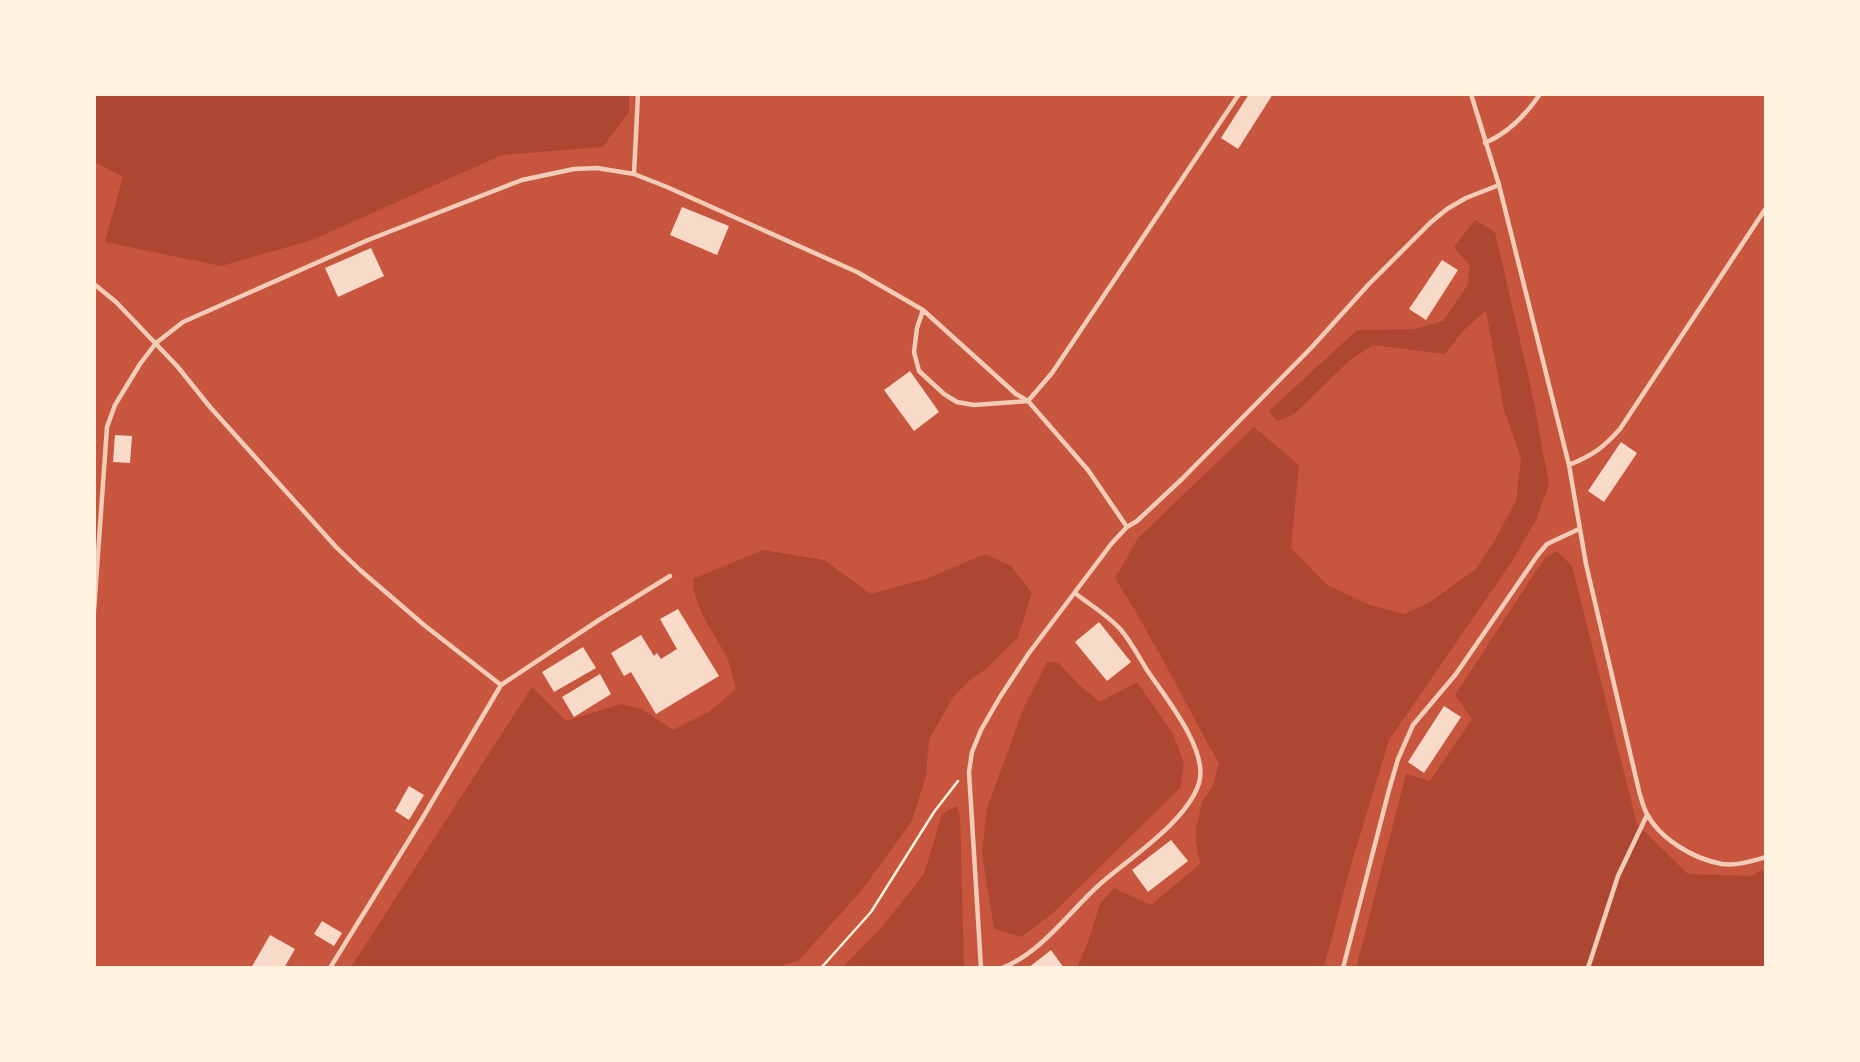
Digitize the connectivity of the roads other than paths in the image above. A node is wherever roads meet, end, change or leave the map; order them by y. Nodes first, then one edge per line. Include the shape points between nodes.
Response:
1 (638, 94) edge
2 (1239, 94) edge
3 (1471, 94) edge
4 (1540, 94) edge
5 (1485, 143) junction
6 (634, 174) junction
7 (1499, 185) junction
8 (1766, 208) edge
9 (94, 284) edge
10 (923, 310) junction
11 (156, 343) junction
12 (1028, 401) junction
13 (1569, 465) junction
14 (1127, 527) junction
15 (1579, 529) junction
16 (670, 576) dead end
17 (1075, 593) junction
18 (94, 611) edge
19 (501, 685) junction
20 (1647, 814) junction
21 (1766, 857) edge
22 (330, 968) edge
23 (981, 968) edge
24 (1003, 968) edge
25 (1343, 968) edge
26 (1588, 968) edge

1 - 6 lane
2 - 12 lane via 1052,373
3 - 5 lane
4 - 5 lane via 1512,127
5 - 7 lane
6 - 10 lane via 857,272
6 - 11 lane via 574,169 522,180 215,307 183,322
7 - 13 lane
7 - 14 lane via 1466,198 1430,223 1182,480
8 - 13 lane via 1620,429 1605,446
9 - 11 lane
10 - 12 lane
10 - 12 lane via 914,352 919,371 944,394 974,405
11 - 18 lane via 126,385 107,427
11 - 19 lane via 336,547
12 - 14 lane via 1088,470
13 - 15 lane
14 - 17 lane
15 - 20 lane
15 - 25 lane via 1547,544 1456,674 1413,725 1389,790
16 - 19 lane
17 - 23 lane via 1000,697 972,752 969,772
17 - 24 lane via 1120,629 1180,718 1201,766 1199,783 1176,818 1137,855 1037,946
19 - 22 lane
20 - 21 lane via 1679,847 1699,857 1723,864
20 - 26 lane via 1618,876

